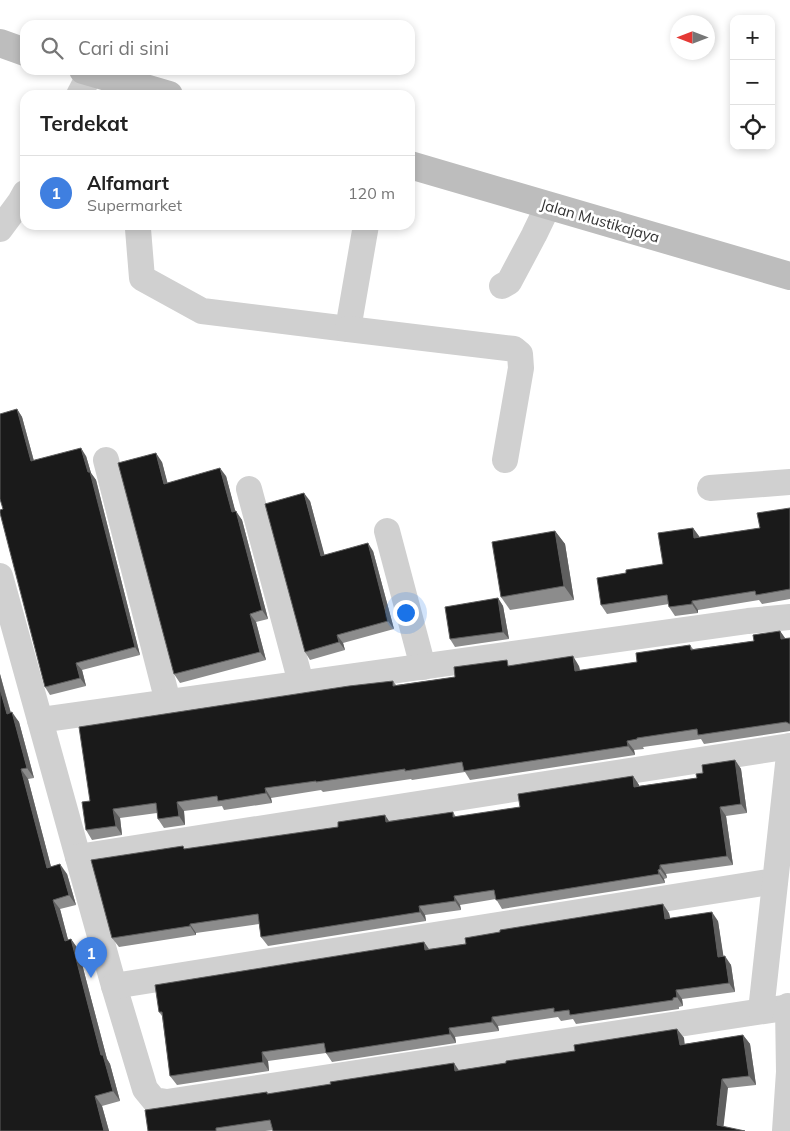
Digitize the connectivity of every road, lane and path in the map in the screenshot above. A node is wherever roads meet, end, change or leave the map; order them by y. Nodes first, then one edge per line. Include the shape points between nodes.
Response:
1 (0, 43) edge
2 (20, 50) edge
3 (84, 79) edge
4 (142, 90) edge
5 (415, 166) edge
6 (20, 202) edge
7 (548, 206) junction
8 (0, 229) edge
9 (138, 230) edge
10 (365, 230) edge
11 (790, 276) edge
12 (502, 286) dead end
13 (348, 329) junction
14 (106, 460) dead end
15 (505, 460) dead end
16 (790, 482) edge
17 (710, 488) dead end
18 (249, 489) dead end
19 (387, 531) dead end
20 (0, 576) edge
21 (790, 618) edge
22 (423, 666) junction
23 (301, 684) junction
24 (168, 702) junction
25 (40, 720) junction
26 (790, 746) edge
27 (78, 858) junction
28 (775, 881) junction
29 (114, 986) junction
30 (789, 1007) edge
31 (761, 1011) junction
32 (784, 1131) edge

1 - 2 main road
3 - 4 main road
5 - 7 main road, Jalan Mustikajaya
6 - 8 street
7 - 11 main road, Jalan Mustikajaya
7 - 12 street via 509,282
9 - 13 street via 142,278 202,310
10 - 13 street
13 - 15 street via 514,349 520,354
14 - 24 street
16 - 17 street
18 - 23 street
19 - 22 street
20 - 25 street
21 - 22 street
22 - 23 street
23 - 24 street
24 - 25 street
25 - 27 street
26 - 27 street
26 - 28 street
27 - 29 street
28 - 29 street
28 - 31 street
29 - 31 street via 145,1090 154,1100 166,1102
30 - 31 street
30 - 32 street via 789,1072

